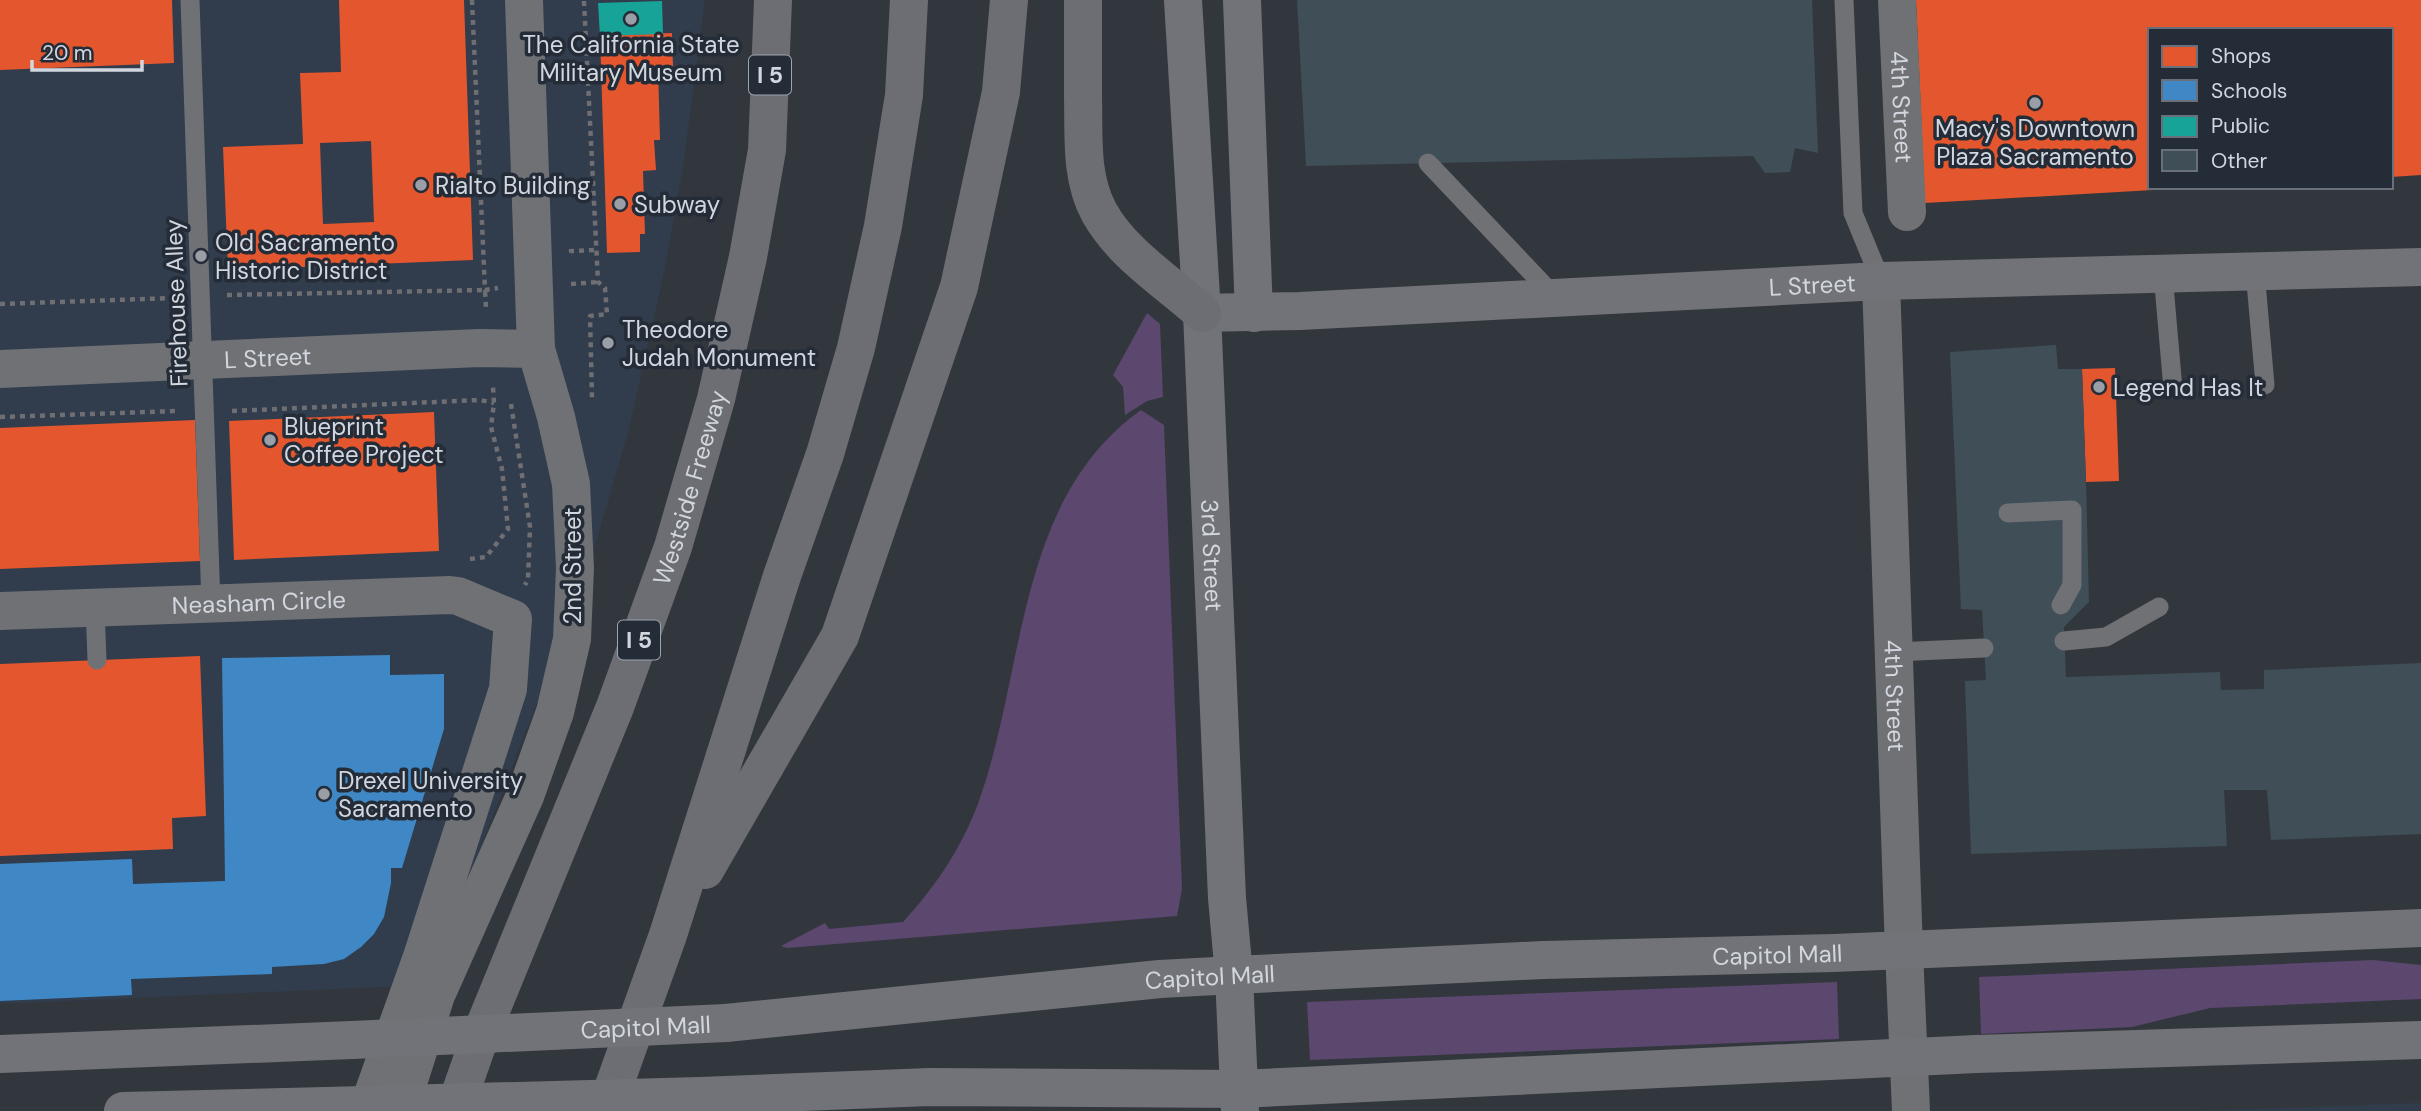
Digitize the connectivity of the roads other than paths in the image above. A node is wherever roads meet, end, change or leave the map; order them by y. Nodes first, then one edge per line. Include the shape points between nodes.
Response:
1 (190, 0) edge
2 (524, 0) edge
3 (773, 0) edge
4 (909, 0) edge
5 (1009, 0) edge
6 (1083, 0) edge
7 (1183, 0) edge
8 (1242, 0) edge
9 (1844, 0) edge
10 (1897, 0) edge
11 (1428, 163) dead end
12 (1907, 212) dead end
13 (2421, 267) edge
14 (2255, 271) junction
15 (2163, 274) junction
16 (1881, 281) junction
17 (1556, 298) junction
18 (1202, 313) junction
19 (1254, 313) junction
20 (536, 349) junction
21 (202, 362) junction
22 (0, 369) edge
23 (2265, 385) dead end
24 (2173, 389) dead end
25 (2008, 513) dead end
26 (211, 604) junction
27 (2061, 605) dead end
28 (95, 607) junction
29 (2159, 607) dead end
30 (0, 611) edge
31 (2064, 641) dead end
32 (1984, 648) dead end
33 (1895, 652) junction
34 (97, 660) dead end
35 (2421, 928) edge
36 (668, 935) junction
37 (1903, 951) junction
38 (1234, 975) junction
39 (424, 1035) junction
40 (2421, 1040) edge
41 (0, 1054) edge
42 (1909, 1058) junction
43 (1240, 1100) edge
44 (384, 1108) edge
45 (187, 1110) edge
46 (123, 1111) edge
47 (454, 1111) edge
48 (605, 1111) edge
49 (1912, 1111) edge

1 - 21 lane, Firehouse Alley
2 - 20 street, 2nd Street
3 - 47 highway, Westside Freeway / I 5 via 767,150 748,257 712,411 673,547 615,707
4 - 36 highway via 904,94 883,226 856,348
5 - 36 highway via 1000,92 959,287 840,636
6 - 18 highway via 1086,169 1099,212 1131,251
7 - 18 main road, 3rd Street
8 - 19 main road
9 - 16 lane via 1853,213
10 - 12 street, 4th Street
11 - 17 lane
13 - 14 main road, L Street
14 - 15 main road, L Street
14 - 23 lane
15 - 16 main road, L Street
15 - 24 lane
16 - 17 main road, L Street
16 - 33 street, 4th Street
17 - 19 main road, L Street
18 - 19 main road, L Street
18 - 38 main road, 3rd Street
20 - 21 street, L Street
20 - 39 street, 2nd Street via 571,484 572,639 555,712 525,796 436,995
21 - 22 street, L Street
21 - 26 lane, Firehouse Alley
25 - 27 lane via 2072,510 2072,585
26 - 28 street, Neasham Circle
26 - 44 street, Neasham Circle via 458,596 513,620 508,689 422,957
28 - 30 street, Neasham Circle
28 - 34 lane
29 - 31 lane via 2106,637
32 - 33 lane
33 - 37 street, 4th Street
35 - 37 main road, Capitol Mall
36 - 48 highway
37 - 38 main road, Capitol Mall
37 - 42 street, 4th Street
38 - 39 main road, Capitol Mall, bridge via 726,1023
38 - 43 main road, 3rd Street
39 - 41 main road, Capitol Mall, bridge
39 - 44 street, 2nd Street
40 - 42 main road
42 - 43 main road
42 - 49 street, 4th Street
43 - 44 main road, bridge via 930,1087
44 - 45 main road, bridge
45 - 46 main road

